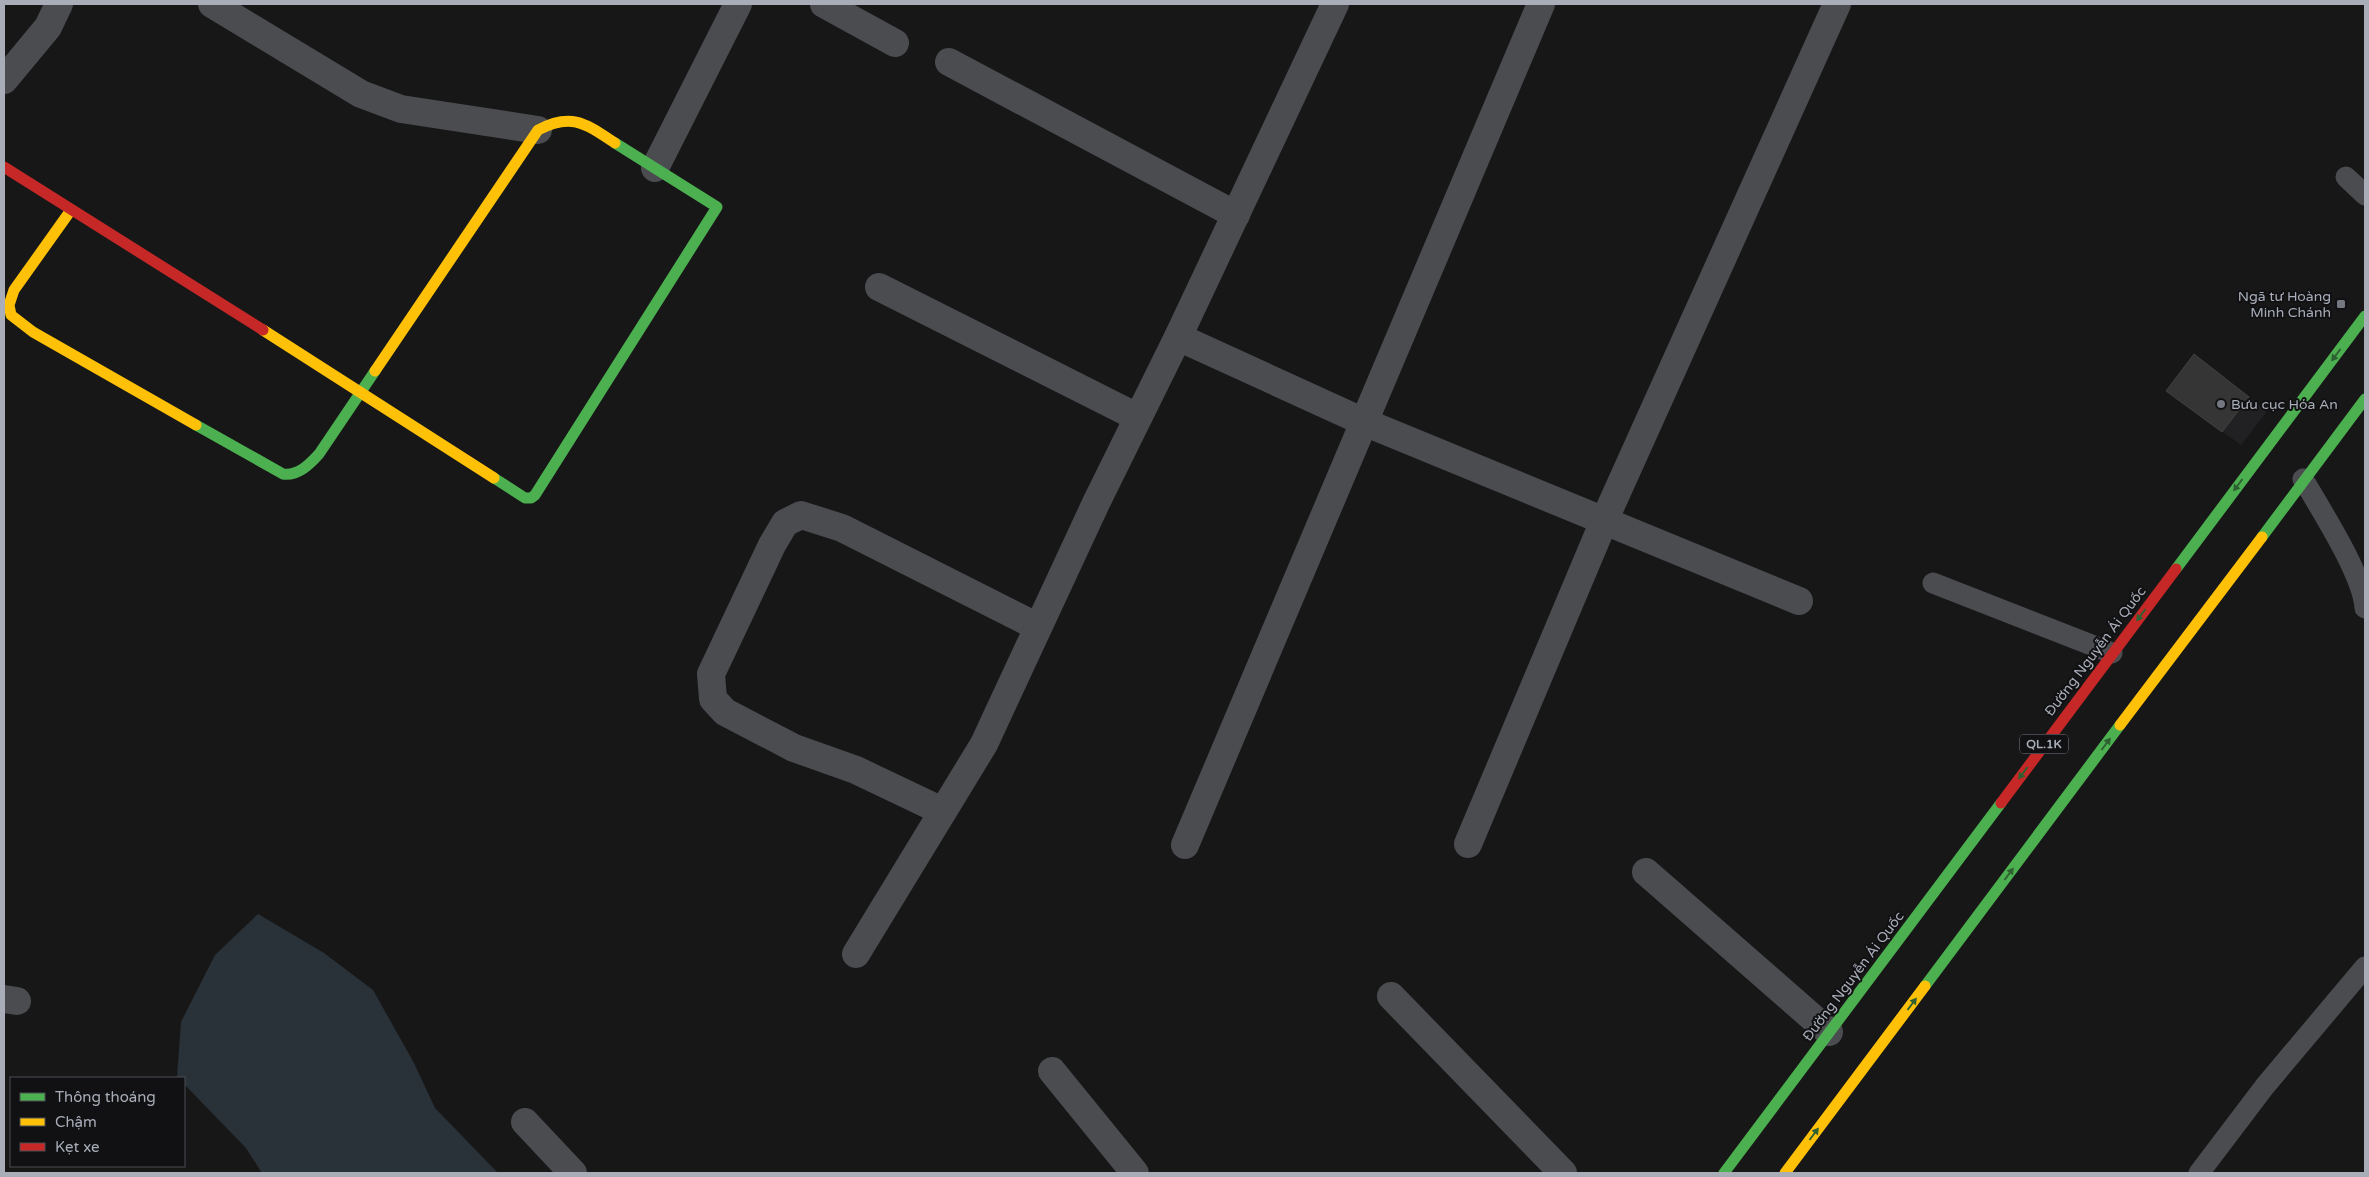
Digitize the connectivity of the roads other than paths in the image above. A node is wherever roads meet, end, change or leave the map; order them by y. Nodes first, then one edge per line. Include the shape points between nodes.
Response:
1 (58, 4) edge
2 (212, 4) edge
3 (738, 4) edge
4 (824, 4) edge
5 (1335, 4) edge
6 (1541, 4) edge
7 (1832, 5) edge
8 (895, 43) dead end
9 (949, 62) dead end
10 (4, 80) edge
11 (538, 130) junction
12 (4, 167) edge
13 (655, 168) junction
14 (2346, 177) dead end
15 (2365, 195) edge
16 (71, 210) junction
17 (1236, 215) junction
18 (879, 287) dead end
19 (2365, 316) edge
20 (1178, 337) junction
21 (361, 392) junction
22 (2365, 399) edge
23 (1137, 417) junction
24 (1364, 422) junction
25 (2304, 479) junction
26 (1604, 521) junction
27 (1933, 583) dead end
28 (1799, 601) dead end
29 (2365, 608) edge
30 (1038, 627) junction
31 (2112, 653) junction
32 (942, 811) junction
33 (1468, 844) dead end
34 (1185, 845) dead end
35 (1646, 872) dead end
36 (856, 954) dead end
37 (2365, 967) edge
38 (1391, 996) dead end
39 (1829, 1032) junction
40 (1052, 1071) dead end
41 (525, 1122) dead end
42 (572, 1173) edge
43 (1134, 1173) edge
44 (1563, 1173) edge
45 (1724, 1173) edge
46 (1785, 1173) edge
47 (2199, 1173) edge

1 - 10 street via 48,27
2 - 11 street via 361,94 380,102 401,109
3 - 13 street
4 - 8 street
5 - 17 street
6 - 24 street
7 - 26 street
9 - 17 street
11 - 13 street via 554,121 582,122
11 - 21 street
12 - 16 street
13 - 21 street via 717,207 541,487 531,498 525,498
14 - 15 lane
16 - 21 street
16 - 21 street via 8,302 8,312 18,322 283,474 292,475 312,463
17 - 20 street
18 - 23 street
19 -> 31 street, Đường Nguyễn Ái Quốc / QL.1K
20 - 23 street
20 - 24 street
22 - 25 street
23 - 30 street
24 - 26 street
24 - 34 street
25 - 29 lane via 2345,555 2364,597
46 -> 25 street
26 - 28 street
26 - 33 street
27 - 31 lane
30 - 32 street via 984,744
30 - 32 street via 842,528 801,516 785,523 772,545 711,674 713,700 725,712 794,748 856,770
31 -> 39 street, Đường Nguyễn Ái Quốc / QL.1K
32 - 36 street
35 - 39 street
37 - 47 lane via 2265,1086
38 - 44 street
39 - 45 street, Đường Nguyễn Ái Quốc / QL.1K
40 - 43 street
41 - 42 street

